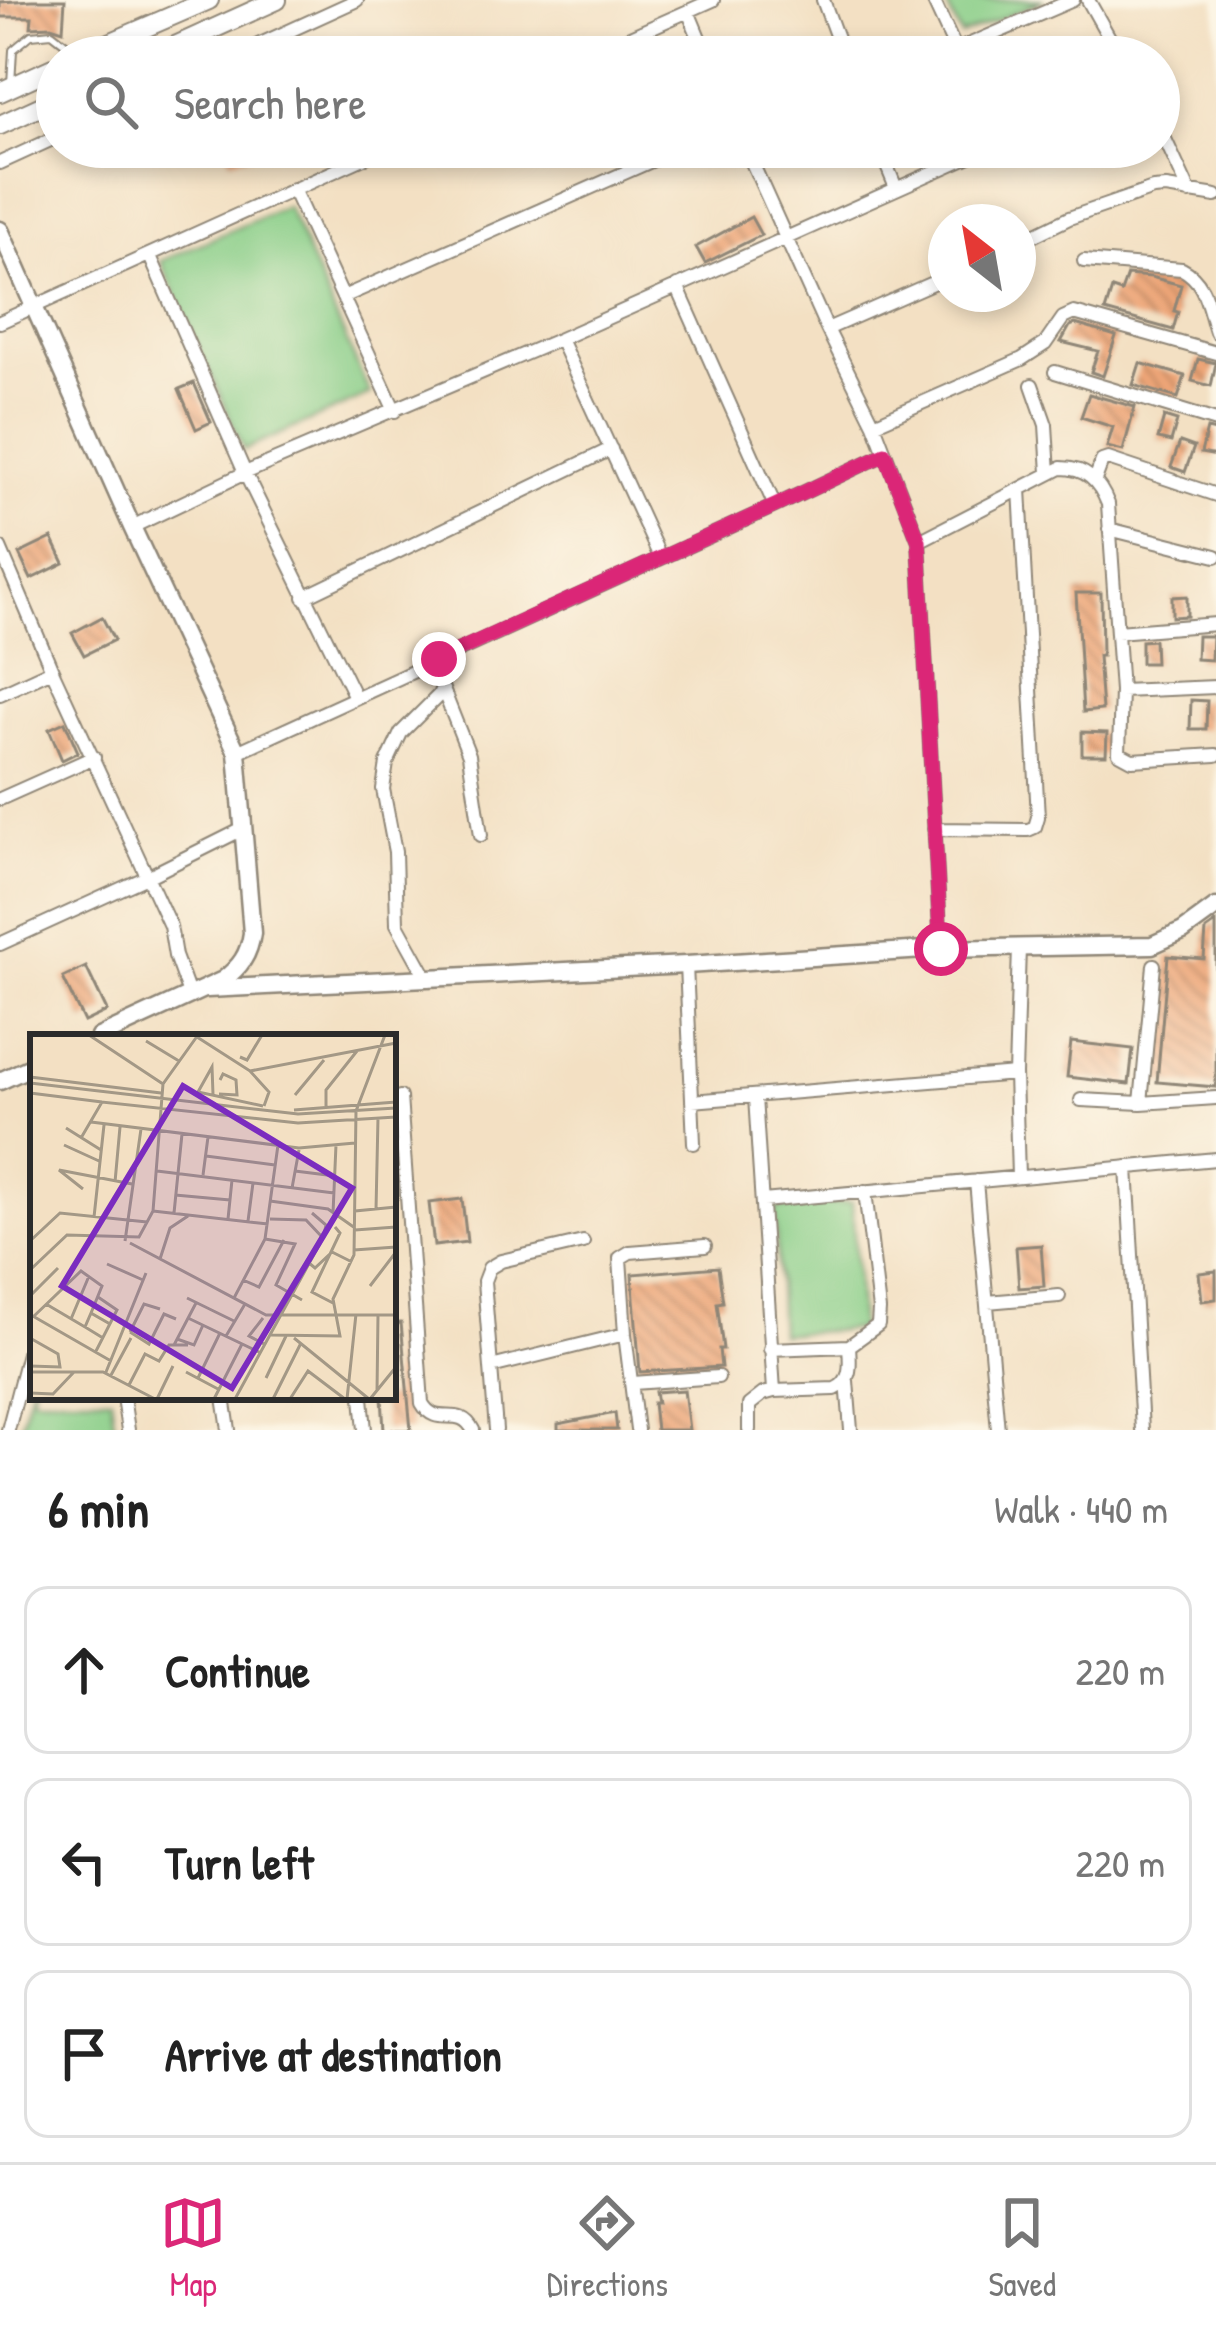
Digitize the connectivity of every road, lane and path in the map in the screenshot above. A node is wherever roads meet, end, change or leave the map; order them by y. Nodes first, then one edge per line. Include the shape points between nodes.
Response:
1 (209, 0) edge
2 (277, 0) edge
3 (357, 0) edge
4 (713, 0) edge
5 (823, 0) edge
6 (933, 0) edge
7 (1073, 0) edge
8 (1088, 0) edge
9 (688, 11) junction
10 (56, 36) edge
11 (125, 36) edge
12 (197, 36) edge
13 (278, 36) edge
14 (632, 36) edge
15 (698, 36) edge
16 (836, 36) edge
17 (950, 36) edge
18 (989, 36) edge
19 (1108, 36) edge
20 (36, 76) edge
21 (5, 90) edge
22 (36, 109) edge
23 (0, 125) edge
24 (36, 147) edge
25 (0, 163) edge
26 (340, 168) edge
27 (636, 168) edge
28 (755, 168) edge
29 (888, 168) edge
30 (942, 168) edge
31 (1178, 168) edge
32 (896, 188) junction
33 (293, 189) junction
34 (1190, 194) junction
35 (1216, 196) edge
36 (0, 230) edge
37 (1036, 234) edge
38 (787, 237) junction
39 (151, 256) junction
40 (1084, 261) dead end
41 (928, 285) edge
42 (677, 286) junction
43 (344, 297) junction
44 (36, 305) junction
45 (0, 322) edge
46 (827, 329) junction
47 (1216, 332) edge
48 (560, 339) junction
49 (1216, 353) edge
50 (1055, 372) dead end
51 (1032, 385) dead end
52 (395, 411) junction
53 (1216, 421) edge
54 (874, 424) junction
55 (611, 449) junction
56 (885, 454) junction
57 (245, 473) junction
58 (1049, 473) junction
59 (1094, 480) junction
60 (1020, 489) junction
61 (1216, 495) edge
62 (775, 506) junction
63 (132, 527) junction
64 (1109, 529) junction
65 (919, 541) junction
66 (0, 548) edge
67 (1216, 556) edge
68 (660, 557) junction
69 (304, 597) junction
70 (1216, 624) edge
71 (1117, 632) junction
72 (439, 659) junction
73 (52, 670) junction
74 (442, 687) junction
75 (1216, 687) edge
76 (1120, 691) junction
77 (0, 694) edge
78 (355, 697) junction
79 (237, 752) junction
80 (1216, 755) edge
81 (94, 757) junction
82 (0, 800) edge
83 (244, 829) junction
84 (934, 829) junction
85 (481, 835) dead end
86 (147, 877) junction
87 (1216, 908) edge
88 (0, 944) edge
89 (1019, 947) junction
90 (941, 949) junction
91 (686, 965) junction
92 (1154, 965) dead end
93 (428, 980) junction
94 (199, 993) junction
95 (106, 1034) edge
96 (30, 1067) edge
97 (1015, 1074) junction
98 (0, 1081) edge
99 (400, 1097) dead end
100 (755, 1097) junction
101 (1216, 1098) edge
102 (1082, 1100) dead end
103 (692, 1101) junction
104 (1141, 1103) junction
105 (694, 1143) dead end
106 (399, 1144) edge
107 (1216, 1159) edge
108 (1126, 1167) junction
109 (1018, 1177) junction
110 (976, 1181) junction
111 (865, 1191) junction
112 (763, 1201) junction
113 (583, 1242) dead end
114 (705, 1246) dead end
115 (1059, 1296) dead end
116 (987, 1302) junction
117 (625, 1334) junction
118 (30, 1346) edge
119 (849, 1346) junction
120 (770, 1349) junction
121 (491, 1367) junction
122 (718, 1377) dead end
123 (847, 1381) junction
124 (632, 1383) junction
125 (774, 1391) junction
126 (123, 1400) edge
127 (224, 1400) edge
128 (362, 1400) edge
129 (495, 1409) junction
130 (471, 1425) edge
131 (8, 1430) edge
132 (128, 1430) edge
133 (229, 1430) edge
134 (365, 1430) edge
135 (496, 1430) edge
136 (637, 1430) edge
137 (748, 1430) edge
138 (851, 1430) edge
139 (998, 1430) edge
140 (1142, 1430) edge

1 - 11 main road
2 - 12 main road
3 - 13 street
4 - 9 street
5 - 16 street
6 - 17 street
7 - 18 street
8 - 19 street
9 - 14 street
9 - 15 street
10 - 21 lane via 31,35 13,50
20 - 21 main road
22 - 23 main road
24 - 25 street
26 - 33 street
27 - 43 street
28 - 38 street
29 - 32 street
30 - 32 street
31 - 34 street
32 - 38 street
33 - 39 street
33 - 43 street
34 - 35 street
34 - 37 street via 1153,189
36 - 44 street
38 - 42 street
38 - 46 street
39 - 44 street
39 - 57 street
40 - 47 street via 1182,268 1200,282
41 - 46 street
42 - 48 street
42 - 62 street
43 - 52 street
44 - 45 street
44 - 63 street
46 - 54 street
48 - 52 street
48 - 55 street
49 - 54 street via 1074,313 1022,358
50 - 53 street
51 - 58 street via 1046,425
52 - 57 street
54 - 56 street
55 - 68 street
55 - 69 street
56 - 62 street
56 - 65 street
57 - 63 street
57 - 69 street
58 - 59 street via 1073,467
58 - 60 street
59 - 61 street via 1108,459
59 - 64 street via 1108,504
60 - 65 street
60 - 84 street via 1038,817 1028,830
62 - 68 street
63 - 79 street
64 - 67 street
64 - 71 street
65 - 84 street
66 - 73 street
68 - 72 street
69 - 78 street
70 - 71 street
71 - 76 street
72 - 74 street
72 - 78 street
73 - 77 street
73 - 81 street
74 - 85 street via 470,754
74 - 93 street via 401,733 383,789 397,924
75 - 76 street
76 - 80 street via 1118,747 1125,758
78 - 79 street
79 - 83 street
81 - 82 street
81 - 86 street
83 - 86 street
83 - 94 street via 250,949 236,970
84 - 90 street
86 - 88 street
86 - 94 street via 175,956
87 - 89 street via 1152,945
89 - 90 street
89 - 97 street
90 - 91 street
91 - 93 street
91 - 103 street
92 - 104 street
93 - 94 street
94 - 95 street
96 - 98 street
97 - 100 street
97 - 109 street
99 - 106 street
100 - 103 street
100 - 112 street
101 - 104 street
102 - 104 street
103 - 105 street
106 - 130 street via 422,1403 436,1418
107 - 108 street
108 - 109 street
108 - 140 street
109 - 110 street
110 - 111 street
110 - 116 street
111 - 112 street
111 - 119 street via 880,1319
112 - 120 street
113 - 121 street via 489,1268
114 - 117 street via 624,1253
115 - 116 street
116 - 139 street
117 - 121 street
117 - 124 street
118 - 131 street
119 - 120 street
119 - 123 street
120 - 125 street
121 - 129 street
122 - 124 street
123 - 125 street via 835,1389
123 - 138 street
124 - 136 street
125 - 137 street via 749,1405
126 - 132 street
127 - 133 street
128 - 134 street
129 - 130 street
129 - 135 street

